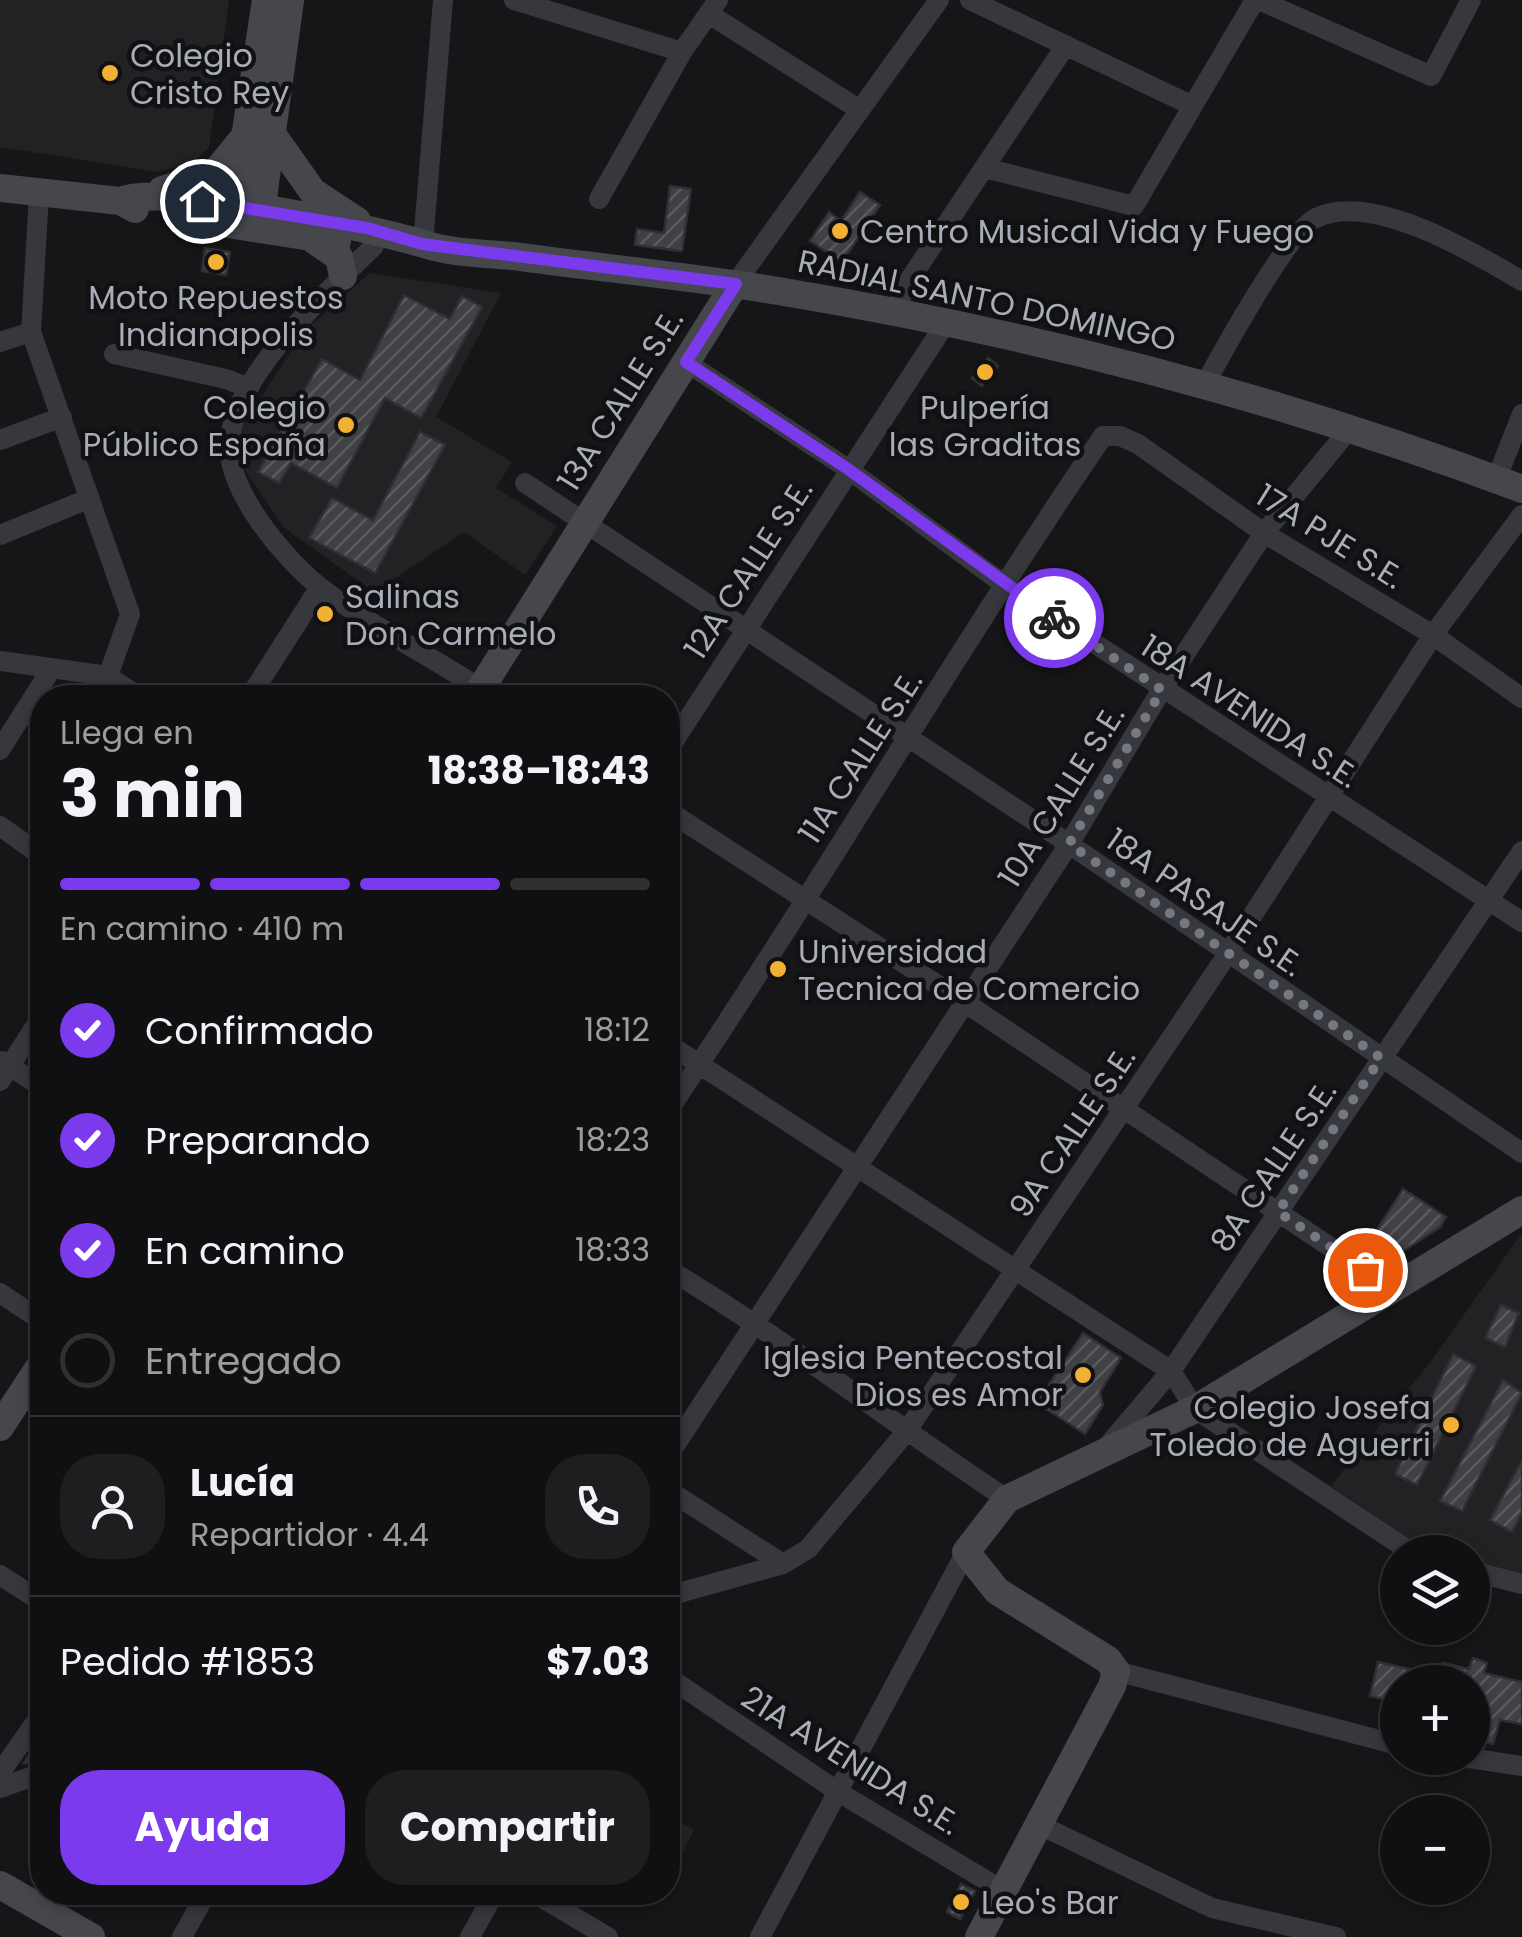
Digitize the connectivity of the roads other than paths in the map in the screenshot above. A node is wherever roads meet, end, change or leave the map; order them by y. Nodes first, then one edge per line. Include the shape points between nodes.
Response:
1 (266, 0) edge
2 (290, 0) edge
3 (443, 0) edge
4 (939, 0) edge
5 (970, 0) edge
6 (1257, 0) edge
7 (1471, 0) edge
8 (526, 1) edge
9 (713, 7) edge
10 (1066, 45) junction
11 (682, 52) junction
12 (1193, 106) junction
13 (860, 110) junction
14 (272, 134) junction
15 (242, 139) junction
16 (984, 168) junction
17 (0, 188) edge
18 (39, 194) junction
19 (129, 197) junction
20 (599, 199) dead end
21 (247, 217) junction
22 (308, 237) junction
23 (370, 237) junction
24 (422, 244) junction
25 (343, 276) junction
26 (1522, 281) edge
27 (736, 284) junction
28 (897, 311) junction
29 (947, 322) junction
30 (31, 332) junction
31 (0, 342) edge
32 (114, 354) dead end
33 (686, 362) junction
34 (1205, 384) junction
35 (250, 388) junction
36 (1522, 414) edge
37 (62, 417) junction
38 (1352, 426) junction
39 (1103, 436) joint
40 (0, 440) edge
41 (848, 469) junction
42 (525, 484) dead end
43 (1509, 484) edge
44 (88, 499) junction
45 (1522, 515) edge
46 (585, 522) junction
47 (1264, 533) junction
48 (0, 535) edge
49 (1002, 584) junction
50 (320, 587) junction
51 (745, 630) junction
52 (1433, 635) junction
53 (0, 661) edge
54 (52, 668) junction
55 (108, 676) junction
56 (41, 685) edge
57 (122, 685) edge
58 (256, 685) edge
59 (469, 685) edge
60 (488, 685) edge
61 (1162, 690) junction
62 (1522, 698) edge
63 (30, 703) edge
64 (680, 731) edge
65 (909, 740) junction
66 (0, 750) edge
67 (1326, 796) junction
68 (680, 819) edge
69 (0, 826) edge
70 (1069, 844) junction
71 (30, 847) edge
72 (1522, 851) edge
73 (803, 900) junction
74 (1489, 901) junction
75 (1522, 922) edge
76 (1227, 955) junction
77 (964, 1002) junction
78 (30, 1032) edge
79 (680, 1052) edge
80 (1381, 1058) junction
81 (699, 1064) junction
82 (3, 1069) edge
83 (30, 1081) edge
84 (680, 1092) edge
85 (1123, 1110) junction
86 (1522, 1154) edge
87 (857, 1163) junction
88 (1522, 1191) edge
89 (1278, 1212) junction
90 (1515, 1214) edge
91 (1015, 1270) junction
92 (680, 1276) edge
93 (1394, 1289) junction
94 (0, 1293) edge
95 (30, 1313) edge
96 (757, 1322) junction
97 (1171, 1371) junction
98 (30, 1381) edge
99 (1195, 1409) junction
100 (0, 1427) edge
101 (906, 1432) junction
102 (680, 1438) edge
103 (1098, 1456) junction
104 (680, 1498) edge
105 (1007, 1499) junction
106 (1385, 1535) edge
107 (966, 1552) junction
108 (783, 1564) junction
109 (0, 1575) edge
110 (1490, 1576) edge
111 (1522, 1584) edge
112 (680, 1593) edge
113 (30, 1594) edge
114 (1116, 1670) junction
115 (680, 1685) edge
116 (30, 1729) edge
117 (1380, 1740) edge
118 (1490, 1761) edge
119 (1522, 1766) edge
120 (0, 1773) edge
121 (30, 1777) edge
122 (0, 1788) edge
123 (840, 1794) junction
124 (1038, 1824) junction
125 (0, 1885) edge
126 (1004, 1890) junction
127 (30, 1902) edge
128 (35, 1905) edge
129 (200, 1905) edge
130 (488, 1905) edge
131 (554, 1905) edge
132 (91, 1937) edge
133 (182, 1937) edge
134 (470, 1937) edge
135 (608, 1937) edge
136 (760, 1937) edge
137 (979, 1937) edge
138 (1336, 1937) edge

1 - 15 main road
2 - 14 main road
3 - 24 street
4 - 13 street, 13A CALLE S.E.
5 - 10 street
6 - 7 street via 1431,76
6 - 12 street
8 - 11 street
9 - 11 street
9 - 13 street
10 - 12 street
10 - 16 street
11 - 20 street
12 - 16 street via 1134,206
13 - 27 street, 13A CALLE S.E.
14 - 21 main road
14 - 23 main road via 313,192
15 - 19 main road via 215,173
15 - 21 main road
16 - 28 street via 904,288
17 - 18 main road, RADIAL SANTO DOMINGO
18 - 19 main road, RADIAL SANTO DOMINGO
18 - 30 street
19 - 21 main road, RADIAL SANTO DOMINGO
21 - 22 main road, RADIAL SANTO DOMINGO
21 - 23 main road, RADIAL SANTO DOMINGO
22 - 23 main road, RADIAL SANTO DOMINGO
22 - 25 main road via 339,256
23 - 24 main road, RADIAL SANTO DOMINGO
23 - 25 street
24 - 27 main road, RADIAL SANTO DOMINGO
25 - 35 street
26 - 34 street via 1402,222 1350,208 1312,218 1251,300
27 - 28 main road, RADIAL SANTO DOMINGO
27 - 33 main road, 13A CALLE S.E.
28 - 29 main road, RADIAL SANTO DOMINGO
29 - 34 main road, RADIAL SANTO DOMINGO
29 - 41 street, 12A CALLE S.E.
30 - 31 street
30 - 37 street
32 - 35 street
33 - 41 street, 18A AVENIDA S.E.
33 - 46 main road, 13A CALLE S.E.
34 - 38 main road, RADIAL SANTO DOMINGO
35 - 50 street via 230,437 230,464 260,523
36 - 43 street
37 - 40 street
37 - 44 street
38 - 43 main road, RADIAL SANTO DOMINGO
38 - 47 street, 10A CALLE S.E.
39 - 47 street, 17A PJE S.E. via 1138,444
39 - 49 street, 11A CALLE S.E.
41 - 49 street, 18A AVENIDA S.E.
41 - 51 street, 12A CALLE S.E.
42 - 46 street, 18A PASAJE S.E.
44 - 48 street
44 - 55 street via 130,614
45 - 52 street, 9A CALLE S.E.
46 - 51 street, 18A PASAJE S.E.
46 - 60 main road, 13A CALLE S.E.
47 - 52 street, 17A PJE S.E.
47 - 61 street, 10A CALLE S.E.
49 - 61 street, 18A AVENIDA S.E.
49 - 65 street, 11A CALLE S.E.
50 - 58 street
50 - 59 street
51 - 64 street, 12A CALLE S.E.
51 - 65 street, 18A PASAJE S.E.
52 - 62 street, 17A PJE S.E.
52 - 67 street, 9A CALLE S.E.
53 - 54 street
54 - 55 street
54 - 56 street
55 - 57 street
61 - 67 street, 18A AVENIDA S.E.
61 - 70 street, 10A CALLE S.E.
63 - 66 street
65 - 70 street, 18A PASAJE S.E.
65 - 73 street, 11A CALLE S.E.
67 - 74 street, 18A AVENIDA S.E.
67 - 76 street, 9A CALLE S.E.
68 - 73 street
69 - 71 street
70 - 76 street, 18A PASAJE S.E.
70 - 77 street, 10A CALLE S.E.
72 - 74 street, 8A CALLE S.E.
73 - 77 street
73 - 81 street, 11A CALLE S.E.
74 - 75 street, 18A AVENIDA S.E.
74 - 80 street, 8A CALLE S.E.
76 - 80 street, 18A PASAJE S.E.
76 - 85 street, 9A CALLE S.E.
77 - 85 street
77 - 87 street, 10A CALLE S.E.
78 - 82 street
79 - 81 street
80 - 86 street, 18A PASAJE S.E.
80 - 89 street, 8A CALLE S.E.
81 - 84 street, 11A CALLE S.E.
81 - 87 street
82 - 83 street
85 - 89 street
85 - 91 street, 9A CALLE S.E.
87 - 91 street
87 - 96 street, 10A CALLE S.E.
88 - 90 street
89 - 93 street
89 - 97 street, 8A CALLE S.E.
90 - 93 main road
91 - 97 street
91 - 101 street, 9A CALLE S.E.
92 - 96 street
93 - 99 main road
94 - 95 street
96 - 101 street
96 - 102 street, 10A CALLE S.E.
97 - 99 street
97 - 103 street, 8A CALLE S.E.
98 - 100 main road
99 - 103 main road
99 - 106 street
101 - 105 street
101 - 108 street, 9A CALLE S.E. via 808,1548
103 - 105 main road
104 - 108 street
105 - 107 main road
107 - 114 main road via 997,1592
107 - 123 street
108 - 112 street
109 - 113 street
110 - 111 street
114 - 117 street
114 - 124 main road
115 - 123 street, 21A AVENIDA S.E.
116 - 120 street
118 - 119 street
121 - 122 street
123 - 126 street, 21A AVENIDA S.E.
123 - 136 street
124 - 126 main road
124 - 138 street via 1212,1908
125 - 127 main road
126 - 137 main road
128 - 132 main road
129 - 133 street
130 - 134 street
131 - 135 street

